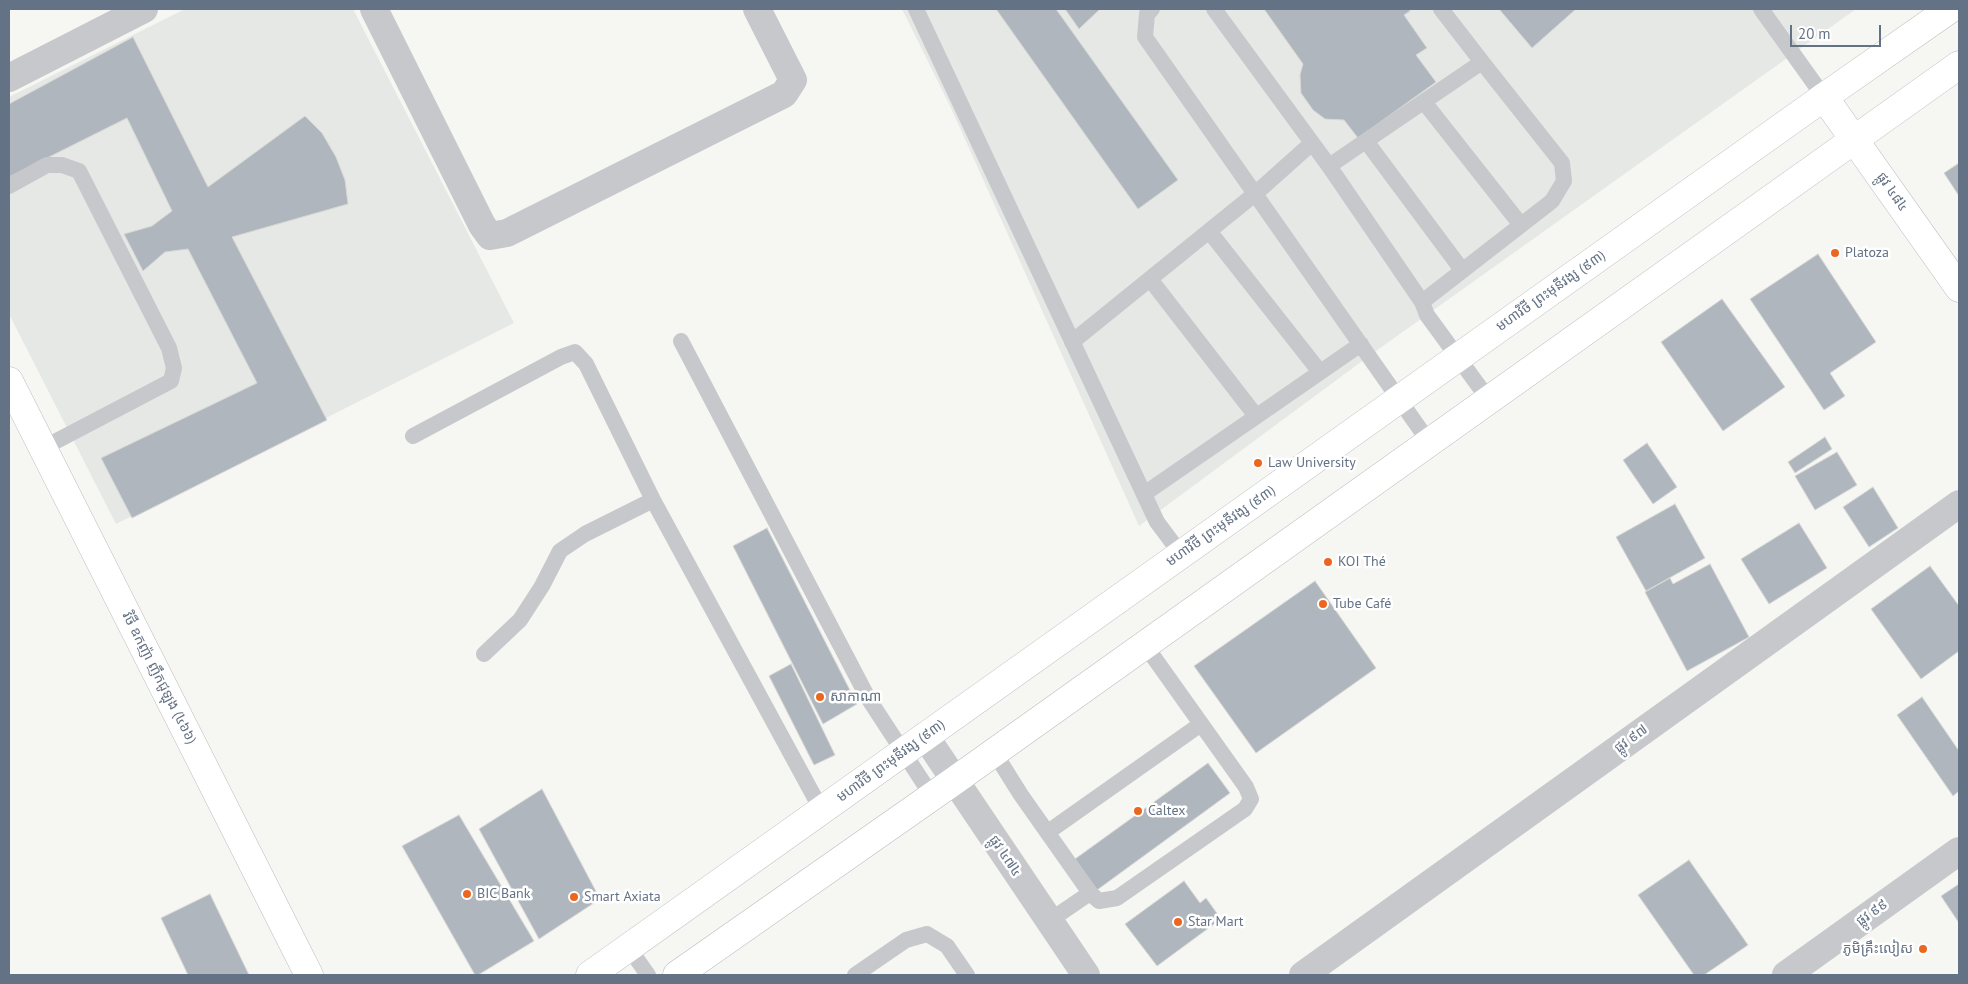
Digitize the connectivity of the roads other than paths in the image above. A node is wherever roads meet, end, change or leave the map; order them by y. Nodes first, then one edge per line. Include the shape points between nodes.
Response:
1 (144, 9) edge
2 (374, 9) edge
3 (757, 9) edge
4 (916, 9) edge
5 (1152, 9) edge
6 (1214, 9) edge
7 (1441, 9) edge
8 (1761, 9) edge
9 (1950, 9) edge
10 (1482, 62) junction
11 (1959, 66) edge
12 (9, 78) edge
13 (1824, 97) junction
14 (1424, 102) junction
15 (1855, 139) junction
16 (1366, 141) junction
17 (1312, 144) junction
18 (1329, 166) junction
19 (9, 186) edge
20 (1256, 193) junction
21 (1521, 225) junction
22 (1209, 231) junction
23 (1462, 270) junction
24 (1150, 279) junction
25 (1959, 288) edge
26 (1422, 302) junction
27 (681, 341) dead end
28 (1072, 342) junction
29 (1361, 344) junction
30 (1458, 357) junction
31 (1320, 372) junction
32 (9, 381) edge
33 (1399, 399) junction
34 (1489, 400) junction
35 (1256, 416) junction
36 (413, 436) dead end
37 (1429, 442) junction
38 (43, 448) junction
39 (1144, 494) junction
40 (653, 500) junction
41 (1959, 504) edge
42 (1181, 554) junction
43 (1145, 645) junction
44 (484, 654) dead end
45 (1200, 724) junction
46 (925, 736) junction
47 (994, 752) junction
48 (903, 753) junction
49 (954, 781) junction
50 (932, 796) junction
51 (822, 811) junction
52 (1048, 832) junction
53 (1959, 851) edge
54 (1090, 893) junction
55 (1049, 921) junction
56 (629, 948) junction
57 (309, 975) edge
58 (590, 975) edge
59 (648, 975) edge
60 (677, 975) edge
61 (855, 975) edge
62 (967, 975) edge
63 (1086, 975) edge
64 (1303, 975) edge
65 (1786, 975) edge

1 - 12 street
2 - 3 street via 482,226 490,236 507,233 784,94 793,80
4 - 28 lane
5 - 20 lane via 1147,14 1145,37
6 - 17 lane
7 - 10 lane
8 - 13 lane
9 - 13 main road, មហាវិថី ព្រះមុនីវង្ស (៩៣)
10 - 14 lane
10 - 21 lane via 1562,163 1564,181 1552,201
11 - 15 main road
13 - 15 main road, ផ្លូវ ៤៨៤
13 - 30 main road, មហាវិថី ព្រះមុនីវង្ស (៩៣)
14 - 16 lane
14 - 21 lane
15 - 25 main road, ផ្លូវ ៤៨៤
15 - 34 main road
16 - 18 lane
16 - 23 lane
17 - 18 lane
17 - 20 lane
18 - 26 lane
19 - 38 lane via 47,165 62,165 79,171 170,348 174,368 171,382
20 - 22 lane
20 - 29 lane
21 - 23 lane
22 - 24 lane
22 - 31 lane
23 - 26 lane
24 - 28 lane
24 - 35 lane
26 - 30 lane via 1427,315
27 - 48 lane via 868,698
28 - 39 lane
29 - 31 lane
29 - 33 lane
30 - 33 main road, មហាវិថី ព្រះមុនីវង្ស (៩៣)
30 - 34 lane
31 - 35 lane
32 - 38 main road, វិថី ឧកញ៉ា ញឹកជូឡុង (៤៦៦)
33 - 37 lane
33 - 42 main road, មហាវិថី ព្រះមុនីវង្ស (៩៣)
34 - 37 main road
35 - 39 lane
36 - 40 lane via 575,352 586,364
37 - 43 main road
38 - 57 main road, វិថី ឧកញ៉ា ញឹកជូឡុង (៤៦៦)
39 - 42 lane via 1157,522
40 - 44 lane via 585,534 560,551 520,620
40 - 51 lane
41 - 64 street, ផ្លូវ ៩៧
42 - 46 main road, មហាវិថី ព្រះមុនីវង្ស (៩៣)
43 - 45 lane
43 - 47 main road
45 - 52 lane
45 - 54 lane via 1246,788 1250,799 1245,809 1117,898 1099,902
46 - 48 main road, មហាវិថី ព្រះមុនីវង្ស (៩៣)
46 - 49 street, ផ្លូវ ៤៧៤
47 - 49 main road
47 - 52 lane
48 - 50 lane
48 - 51 main road, មហាវិថី ព្រះមុនីវង្ស (៩៣)
49 - 50 main road
49 - 55 street, ផ្លូវ ៤៧៤
50 - 60 main road
51 - 56 main road, មហាវិថី ព្រះមុនីវង្ស (៩៣)
52 - 54 lane
53 - 65 street, ផ្លូវ ៩៩
54 - 55 lane
55 - 63 street, ផ្លូវ ៤៧៤
56 - 58 main road, មហាវិថី ព្រះមុនីវង្ស (៩៣)
56 - 59 lane
61 - 62 lane via 906,940 927,934 947,946

